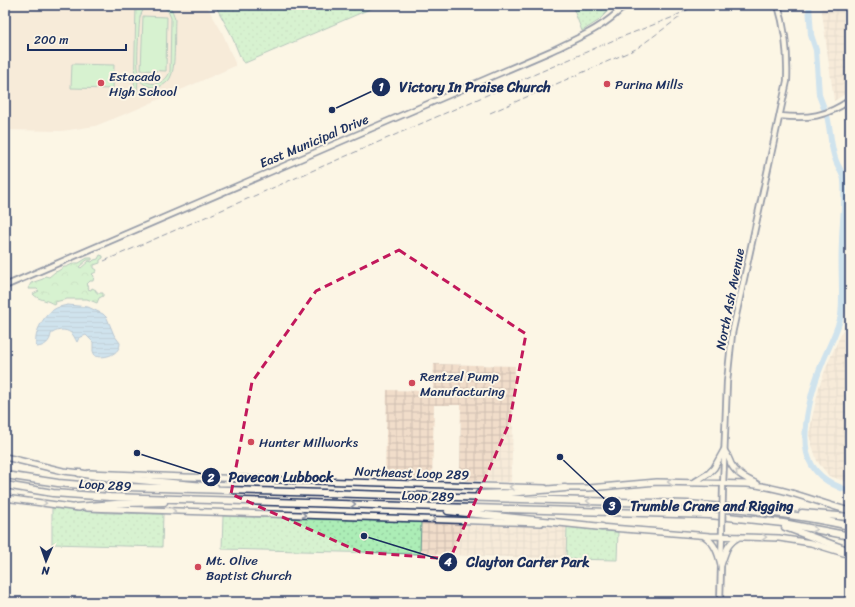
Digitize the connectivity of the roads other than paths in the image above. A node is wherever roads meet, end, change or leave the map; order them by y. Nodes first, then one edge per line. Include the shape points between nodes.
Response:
1 (625, 5) edge
2 (778, 5) edge
3 (850, 100) edge
4 (780, 116) junction
5 (5, 286) edge
6 (724, 450) junction
7 (5, 457) edge
8 (79, 473) junction
9 (5, 475) edge
10 (693, 483) junction
11 (5, 485) edge
12 (723, 485) junction
13 (760, 485) junction
14 (565, 488) junction
15 (255, 491) junction
16 (369, 495) junction
17 (5, 498) edge
18 (258, 502) junction
19 (384, 505) junction
20 (76, 507) junction
21 (758, 510) junction
22 (850, 511) edge
23 (850, 517) edge
24 (740, 518) junction
25 (850, 526) edge
26 (602, 527) junction
27 (702, 535) junction
28 (722, 536) junction
29 (850, 536) edge
30 (740, 537) junction
31 (850, 551) edge
32 (850, 555) edge
33 (721, 565) junction
34 (720, 602) edge

1 - 5 street, East Municipal Drive via 596,29 551,51
2 - 4 street, North Ash Avenue via 788,53 787,81
3 - 4 street via 824,114 806,117
4 - 6 street, North Ash Avenue via 732,334
6 - 10 main road via 714,468
6 - 12 street, North Ash Avenue
13 -> 6 main road via 734,470
7 - 8 main road, Northeast Loop 289
14 -> 8 main road, Northeast Loop 289
8 - 15 highway
9 - 15 highway, Loop 289 via 93,486
10 - 12 main road, Northeast Loop 289
10 -> 14 main road, Northeast Loop 289 via 658,482
11 - 18 highway, Loop 289 via 103,496
12 - 13 main road, Northeast Loop 289
12 - 28 street, North Ash Avenue, bridge
13 - 22 main road
14 - 16 highway via 508,494
15 - 16 highway, Loop 289
21 -> 16 highway, Loop 289 via 679,504
17 -> 20 main road
18 -> 19 highway, Loop 289
18 - 20 highway via 128,503
19 - 24 highway, Loop 289 via 696,514
19 - 26 highway
20 -> 26 main road
21 - 23 highway
21 - 25 highway, Loop 289
24 -> 29 highway, Loop 289
24 - 31 highway via 789,528
26 - 27 main road
27 - 28 main road
27 - 33 main road via 715,547
28 - 30 main road
28 - 33 street, North Ash Avenue
30 -> 32 main road via 796,540
30 - 33 main road via 728,545
33 - 34 street, North Ash Avenue

